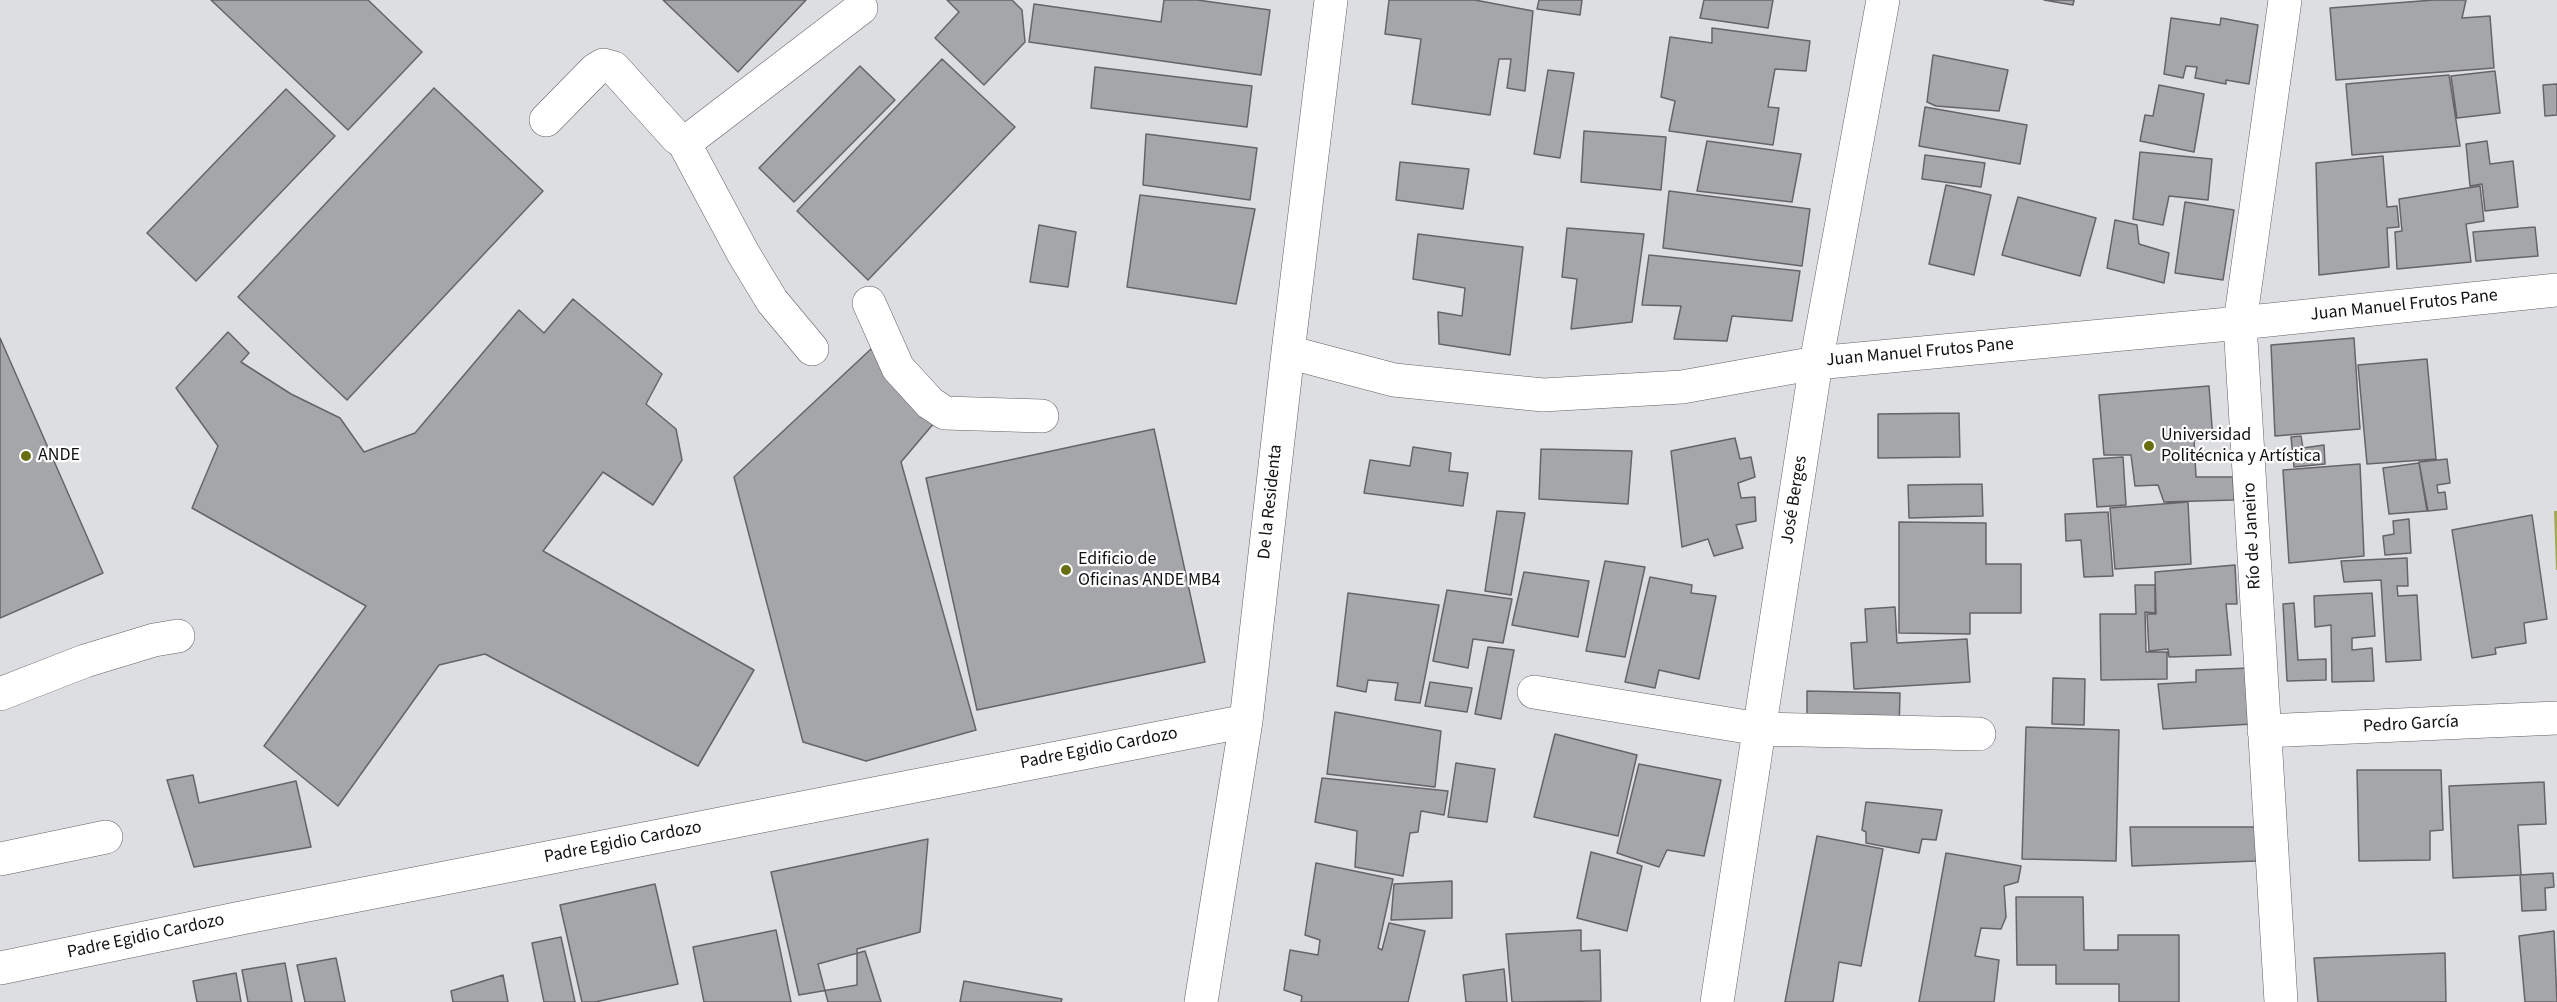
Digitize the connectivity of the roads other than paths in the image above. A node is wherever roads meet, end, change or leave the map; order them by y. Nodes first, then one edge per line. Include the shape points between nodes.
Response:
1 (1331, 0) edge
2 (1883, 0) edge
3 (2285, 0) edge
4 (861, 8) dead end
5 (546, 120) dead end
6 (683, 141) junction
7 (2557, 290) edge
8 (869, 303) dead end
9 (2240, 323) junction
10 (812, 350) dead end
11 (1288, 352) junction
12 (1816, 363) junction
13 (1042, 416) dead end
14 (178, 636) dead end
15 (1534, 692) dead end
16 (0, 694) edge
17 (2557, 718) edge
18 (1246, 721) junction
19 (1759, 729) junction
20 (2264, 731) junction
21 (1979, 734) dead end
22 (106, 837) dead end
23 (0, 859) edge
24 (0, 968) edge
25 (1201, 1002) edge
26 (1718, 1002) edge
27 (2281, 1002) edge

1 - 11 street, De la Residenta
2 - 12 street, José Berges
3 - 9 street, Río de Janeiro
4 - 6 street
5 - 6 street via 603,65 614,68
6 - 10 street via 772,301
7 - 9 street, Juan Manuel Frutos Pane
8 - 13 street via 898,368 930,403 945,413
9 - 12 street, Juan Manuel Frutos Pane
9 - 20 street, Río de Janeiro
11 - 12 street, Juan Manuel Frutos Pane via 1394,380 1544,395 1682,387
11 - 18 street, De la Residenta
12 - 19 street, José Berges
14 - 16 street via 85,661
15 - 19 street
17 - 20 street, Pedro García
18 - 24 street, Padre Egidio Cardozo
18 - 25 street, De la Residenta
19 - 21 street
19 - 26 street, José Berges
20 - 27 street, Río de Janeiro
22 - 23 street

